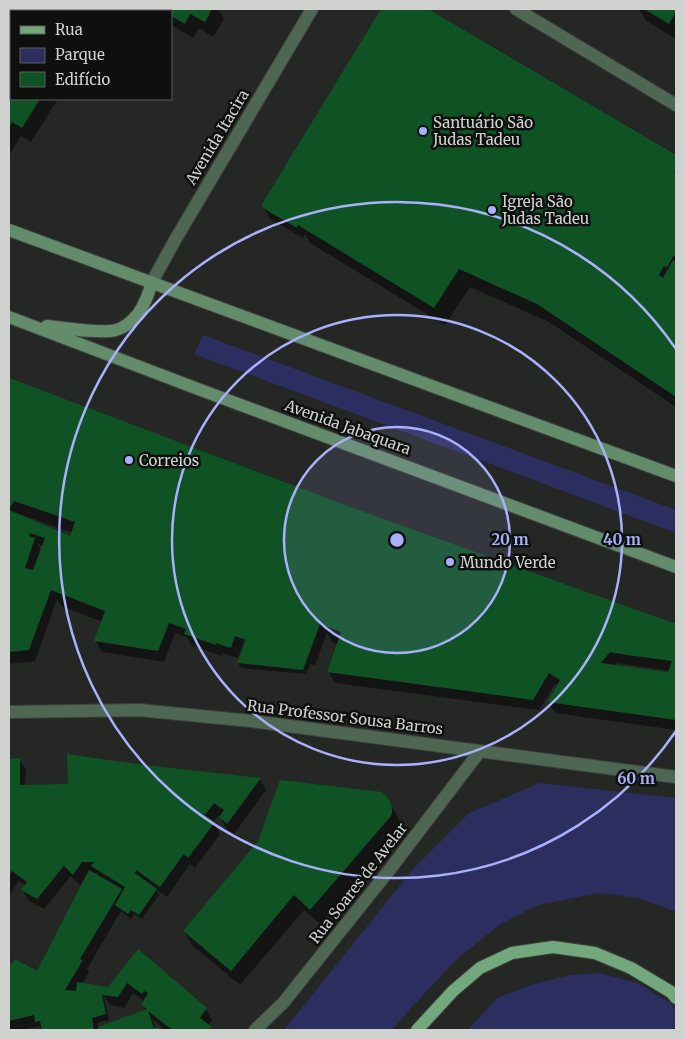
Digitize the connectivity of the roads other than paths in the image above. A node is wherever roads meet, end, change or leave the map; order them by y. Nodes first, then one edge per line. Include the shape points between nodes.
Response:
1 (312, 9) edge
2 (516, 9) edge
3 (676, 105) edge
4 (9, 230) edge
5 (152, 282) junction
6 (9, 316) edge
7 (32, 325) junction
8 (676, 476) edge
9 (676, 567) edge
10 (9, 712) edge
11 (480, 751) junction
12 (676, 778) edge
13 (676, 998) edge
14 (255, 1030) edge
15 (417, 1030) edge

1 - 5 street, Avenida Itacira
2 - 3 street
4 - 5 main road
5 - 7 main road via 137,315 118,330
5 - 8 main road
6 - 7 main road, Avenida Jabaquara
7 - 9 main road, Avenida Jabaquara
10 - 11 street, Rua Professor Sousa Barros via 139,710
11 - 12 street, Rua Professor Sousa Barros
11 - 14 street, Rua Soares de Avelar via 283,1003
13 - 15 main road via 631,968 595,953 553,947 512,952 480,968 453,991

